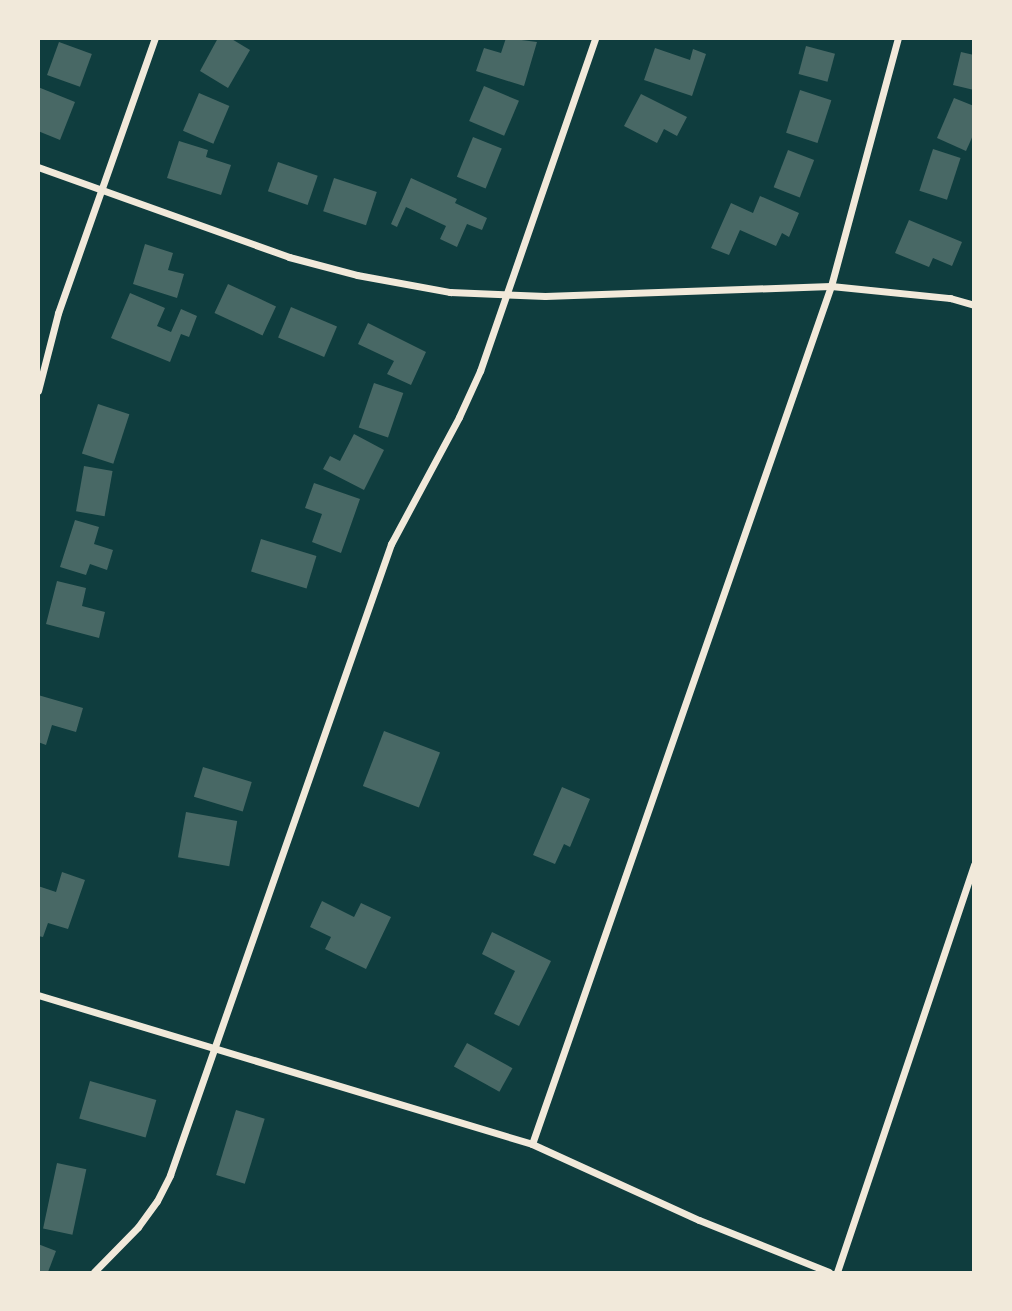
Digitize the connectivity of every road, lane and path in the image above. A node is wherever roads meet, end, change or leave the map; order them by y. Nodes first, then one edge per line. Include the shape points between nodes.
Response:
1 (155, 38) edge
2 (595, 38) edge
3 (898, 38) edge
4 (38, 167) edge
5 (102, 191) junction
6 (831, 286) junction
7 (506, 296) junction
8 (974, 305) edge
9 (38, 391) edge
10 (974, 864) edge
11 (38, 995) edge
12 (212, 1048) junction
13 (532, 1144) junction
14 (94, 1272) edge
15 (829, 1272) edge
16 (837, 1272) edge

1 - 5 street
2 - 7 street
3 - 6 street
4 - 5 street
5 - 7 street via 289,257 357,275 450,292
5 - 9 street via 58,313
6 - 7 street
6 - 8 street via 939,296
6 - 13 street
7 - 12 street via 459,417 391,544
10 - 16 street
11 - 12 street
12 - 13 street
12 - 14 street via 157,1201
13 - 15 street via 699,1220

